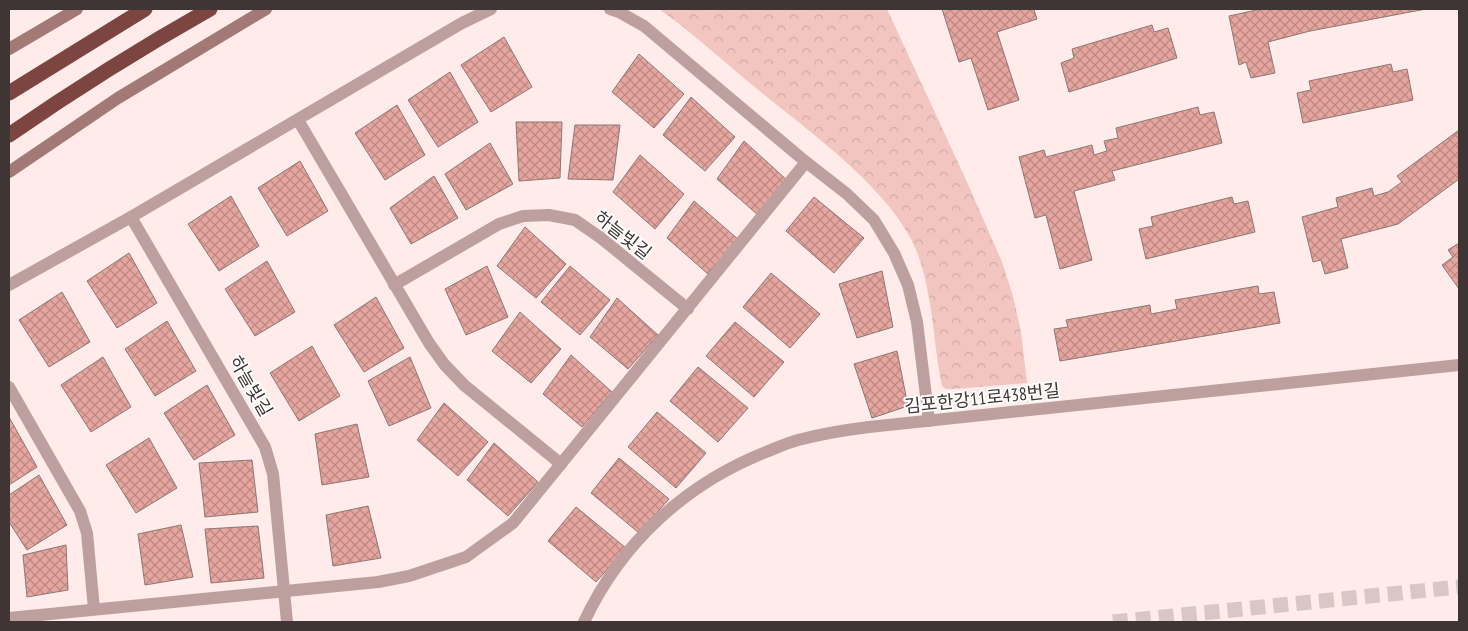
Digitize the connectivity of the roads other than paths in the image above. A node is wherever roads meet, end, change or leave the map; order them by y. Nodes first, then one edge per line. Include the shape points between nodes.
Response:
1 (77, 9) edge
2 (145, 9) edge
3 (210, 9) edge
4 (266, 9) edge
5 (491, 9) edge
6 (610, 9) edge
7 (9, 49) edge
8 (9, 92) edge
9 (298, 120) junction
10 (9, 135) edge
11 (806, 162) junction
12 (9, 172) edge
13 (131, 217) junction
14 (9, 285) edge
15 (394, 285) junction
16 (688, 309) junction
17 (1459, 365) edge
18 (9, 387) edge
19 (929, 421) junction
20 (561, 464) junction
21 (284, 591) junction
22 (94, 609) junction
23 (9, 618) edge
24 (287, 622) edge
25 (584, 622) edge

1 - 7 street
2 - 8 highway
3 - 10 highway via 156,39
4 - 12 street via 118,98
5 - 9 street via 462,22
6 - 11 street via 644,26
9 - 13 street
9 - 15 street
11 - 16 street
11 - 19 street via 874,220 894,253 908,284 916,322
13 - 14 street
13 - 21 street, 하늘빛길 via 265,447 274,474
15 - 16 street, 하늘빛길 via 499,224 523,216 549,215 575,220
15 - 20 street via 444,364
16 - 20 street
17 - 19 street, 김포한강11로438번길
18 - 22 street via 80,511 87,533
19 - 25 street, 김포한강11로438번길 via 860,428 796,440 718,474 671,507 643,535 616,569
20 - 21 street via 513,523 466,557 409,576 378,582
21 - 22 street
21 - 24 street, 하늘빛길
22 - 23 street

